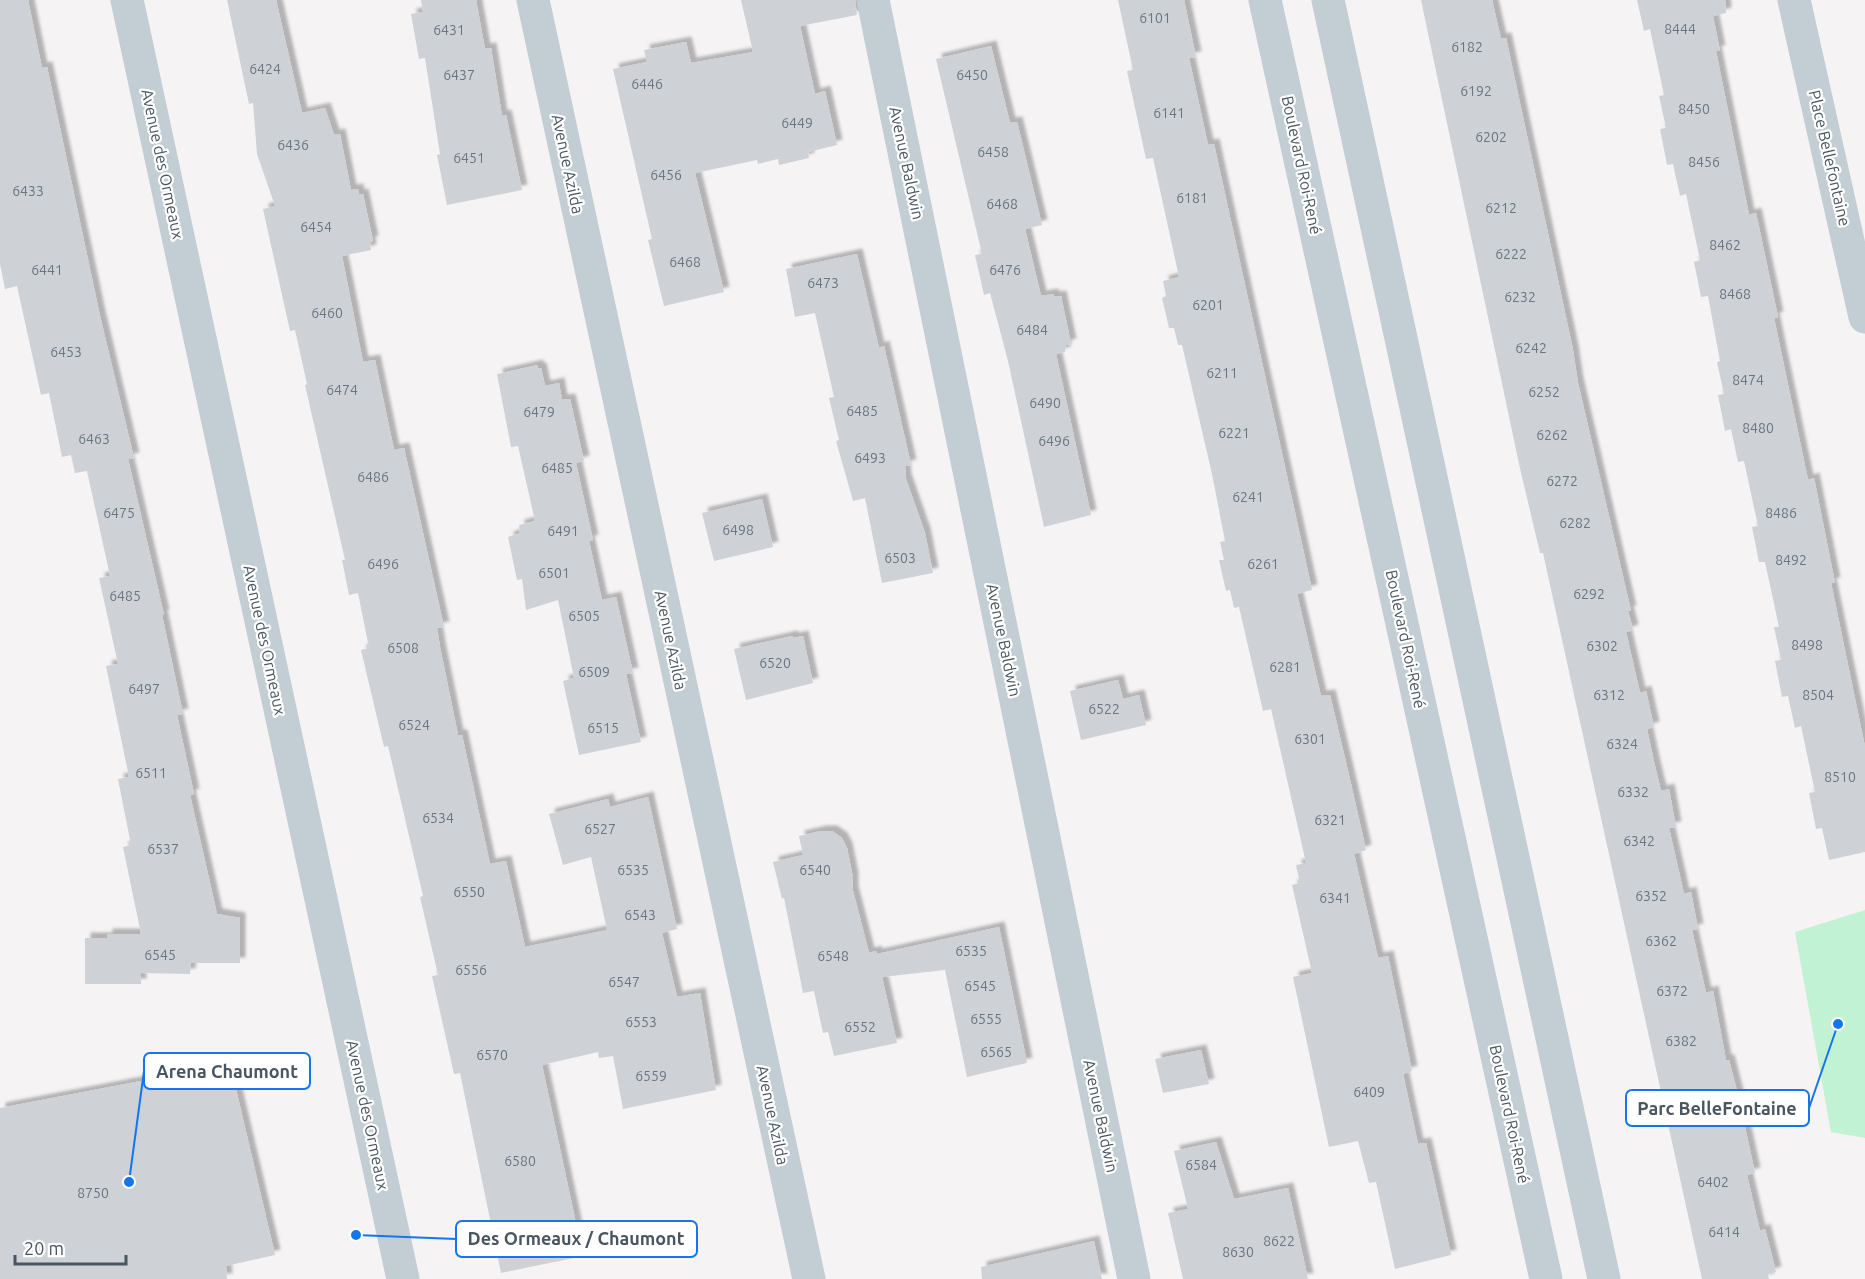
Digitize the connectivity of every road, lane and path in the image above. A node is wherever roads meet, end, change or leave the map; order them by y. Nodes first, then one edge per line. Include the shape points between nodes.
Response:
1 (127, 0) edge
2 (533, 0) edge
3 (873, 0) edge
4 (1265, 0) edge
5 (1328, 0) edge
6 (1794, 0) edge
7 (1865, 317) edge
8 (403, 1279) edge
9 (809, 1279) edge
10 (1134, 1279) edge
11 (1546, 1279) edge
12 (1604, 1279) edge

1 - 8 street, Avenue des Ormeaux
2 - 9 street, Avenue Azilda
3 - 10 street, Avenue Baldwin
4 - 11 street, Boulevard Roi-René
5 - 12 street
6 - 7 street, Place Bellefontaine

